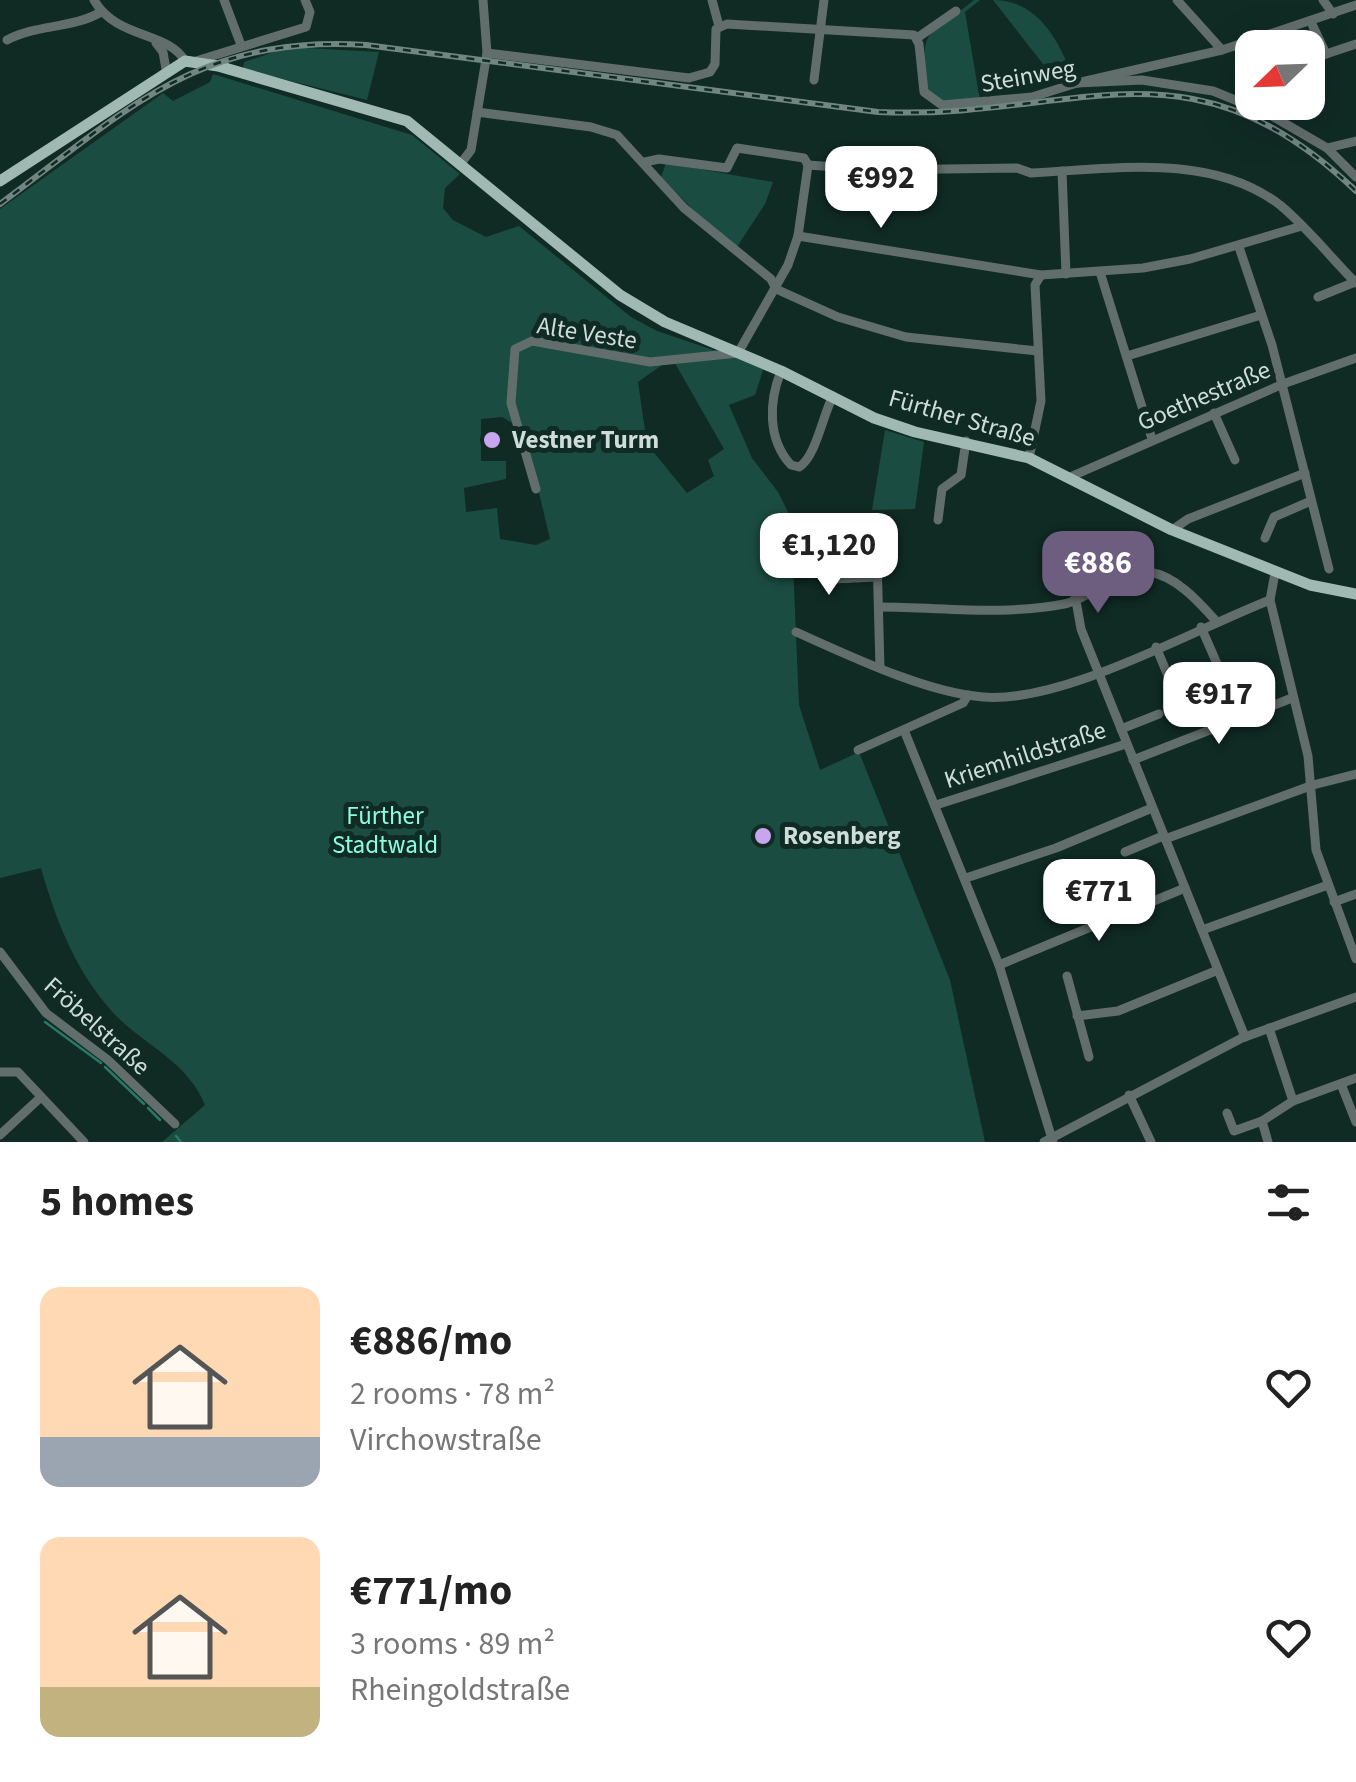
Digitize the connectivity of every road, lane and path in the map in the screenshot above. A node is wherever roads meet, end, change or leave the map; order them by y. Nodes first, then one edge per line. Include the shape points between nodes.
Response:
1 (94, 0) edge
2 (224, 0) edge
3 (306, 0) edge
4 (483, 0) edge
5 (712, 0) edge
6 (824, 0) edge
7 (1177, 0) edge
8 (1196, 0) edge
9 (1323, 0) edge
10 (1356, 4) edge
11 (956, 11) dead end
12 (1187, 11) junction
13 (101, 12) junction
14 (1333, 14) junction
15 (1311, 22) junction
16 (719, 26) junction
17 (819, 31) junction
18 (915, 36) junction
19 (7, 40) dead end
20 (154, 41) junction
21 (1356, 44) edge
22 (241, 45) junction
23 (176, 50) junction
24 (1222, 50) junction
25 (487, 53) junction
26 (1326, 54) joint
27 (164, 56) junction
28 (190, 61) junction
29 (166, 70) junction
30 (1142, 74) junction
31 (814, 80) dead end
32 (477, 112) junction
33 (1356, 141) edge
34 (1327, 148) junction
35 (806, 161) junction
36 (462, 162) junction
37 (645, 162) junction
38 (1062, 171) junction
39 (1356, 178) edge
40 (0, 181) edge
41 (1302, 226) junction
42 (798, 236) junction
43 (1239, 247) junction
44 (1100, 272) junction
45 (1066, 274) junction
46 (1042, 275) junction
47 (1355, 283) edge
48 (776, 289) junction
49 (1318, 297) dead end
50 (1261, 315) junction
51 (1038, 350) junction
52 (738, 353) junction
53 (1126, 356) junction
54 (1356, 358) edge
55 (781, 371) junction
56 (1283, 384) junction
57 (833, 396) junction
58 (1214, 413) junction
59 (1152, 439) junction
60 (966, 441) junction
61 (1029, 458) junction
62 (1235, 460) dead end
63 (1305, 473) junction
64 (1070, 477) junction
65 (536, 489) dead end
66 (1311, 501) junction
67 (876, 520) dead end
68 (938, 520) dead end
69 (1172, 530) junction
70 (1265, 538) dead end
71 (830, 556) dead end
72 (1070, 567) dead end
73 (1329, 569) dead end
74 (1275, 573) junction
75 (876, 577) junction
76 (1356, 594) edge
77 (1270, 600) junction
78 (1075, 602) junction
79 (880, 606) junction
80 (1216, 621) junction
81 (1201, 627) junction
82 (796, 632) dead end
83 (1156, 647) junction
84 (1218, 666) dead end
85 (880, 668) junction
86 (1098, 672) junction
87 (1174, 690) dead end
88 (968, 695) junction
89 (1292, 698) junction
90 (1158, 714) dead end
91 (1121, 729) junction
92 (904, 730) junction
93 (1126, 744) junction
94 (858, 750) dead end
95 (1133, 760) junction
96 (1356, 774) edge
97 (1313, 784) junction
98 (936, 805) junction
99 (1152, 808) junction
100 (1164, 837) junction
101 (1125, 852) dead end
102 (966, 878) junction
103 (1328, 885) junction
104 (1184, 888) junction
105 (1356, 894) edge
106 (1334, 902) junction
107 (1202, 930) junction
108 (0, 952) edge
109 (1356, 959) edge
110 (999, 966) junction
111 (1218, 970) junction
112 (1067, 976) dead end
113 (1356, 997) edge
114 (1077, 1016) junction
115 (1269, 1028) junction
116 (1245, 1037) junction
117 (1089, 1057) dead end
118 (0, 1072) edge
119 (1356, 1078) edge
120 (1341, 1084) junction
121 (1129, 1096) junction
122 (41, 1097) junction
123 (1293, 1101) junction
124 (1227, 1113) dead end
125 (1262, 1121) junction
126 (1356, 1122) edge
127 (175, 1124) dead end
128 (0, 1135) edge
129 (1049, 1140) edge
130 (80, 1141) edge
131 (1150, 1142) edge
132 (1268, 1142) edge

1 - 13 street
2 - 22 street
3 - 22 street via 306,27
4 - 25 street
5 - 16 street
6 - 17 street
7 - 12 street
8 - 12 street
9 - 14 street
10 - 14 street
11 - 18 street
12 - 24 street
13 - 19 street
13 - 20 street
14 - 15 street
15 - 24 street
15 - 26 street
16 - 17 street
16 - 25 street via 715,64 702,77
17 - 18 street
17 - 31 street
18 - 30 street, Steinweg via 924,92 942,105 1032,97
20 - 23 street
20 - 27 street
21 - 26 street
22 - 28 street
23 - 27 street
23 - 28 street
24 - 30 street
25 - 32 street
27 - 29 street
28 - 29 main road
28 - 36 main road, Fürther Straße via 375,110 420,129
29 - 40 main road
30 - 34 street, Steinweg via 1267,113
32 - 36 street via 471,150
32 - 37 street via 605,130
33 - 34 street
34 - 39 street, Steinweg
35 - 37 street via 737,148 727,168
35 - 38 street via 878,170
35 - 42 street
36 - 52 main road, Fürther Straße via 620,295
37 - 48 street via 684,208
38 - 41 street via 1196,168 1235,180
38 - 45 street
41 - 43 street
41 - 47 street
42 - 46 street
42 - 48 street
43 - 44 street
43 - 50 street
44 - 45 street
44 - 53 street
45 - 46 street
46 - 51 street via 1035,285
47 - 49 street
48 - 51 street via 906,337
48 - 52 street
50 - 53 street
50 - 56 street
51 - 61 street via 1041,401
52 - 55 main road, Fürther Straße
52 - 65 street, Alte Veste via 650,362 524,342 515,349 511,403
53 - 59 street
54 - 56 street, Goethestraße
55 - 57 main road, Fürther Straße
55 - 57 street via 770,408 780,451 791,465 809,459
56 - 58 street, Goethestraße
56 - 63 street
57 - 60 main road, Fürther Straße via 915,432
58 - 59 street, Goethestraße
58 - 62 street
59 - 64 street, Goethestraße
60 - 61 main road, Fürther Straße
60 - 68 street via 960,475 942,488
61 - 64 main road, Fürther Straße
63 - 66 street
63 - 69 street
64 - 69 main road, Fürther Straße
66 - 70 street via 1274,517
66 - 73 street
67 - 75 street
69 - 74 main road, Fürther Straße
71 - 75 street via 833,579
72 - 78 street
74 - 76 main road, Fürther Straße
74 - 77 street
75 - 79 street
77 - 80 street
77 - 89 street
78 - 79 street via 987,613
78 - 80 street via 1130,573 1148,572 1193,596
78 - 86 street
79 - 85 street
80 - 81 street
81 - 83 street
81 - 84 street
82 - 85 street
83 - 86 street
83 - 87 street
85 - 88 street
86 - 88 street via 1002,698
86 - 91 street
88 - 92 street
89 - 95 street
89 - 97 street
90 - 91 street
91 - 93 street
92 - 94 street
92 - 98 street
93 - 95 street
93 - 98 street, Kriemhildstraße
95 - 99 street
96 - 97 street
97 - 100 street
97 - 103 street via 1316,850
98 - 102 street
99 - 100 street
99 - 102 street
100 - 101 street
100 - 104 street
102 - 110 street
103 - 106 street
103 - 107 street
104 - 107 street
104 - 110 street
105 - 106 street
106 - 109 street
107 - 111 street
108 - 127 street, Fröbelstraße via 46,1013
110 - 129 street
111 - 114 street via 1118,1011
111 - 116 street
112 - 114 street
113 - 115 street
114 - 117 street
115 - 116 street
115 - 123 street
116 - 121 street
118 - 122 street via 18,1072
119 - 120 street
120 - 123 street
120 - 126 street
121 - 129 street
121 - 131 street
122 - 128 street
122 - 130 street
123 - 125 street
124 - 125 street via 1234,1131
125 - 132 street

